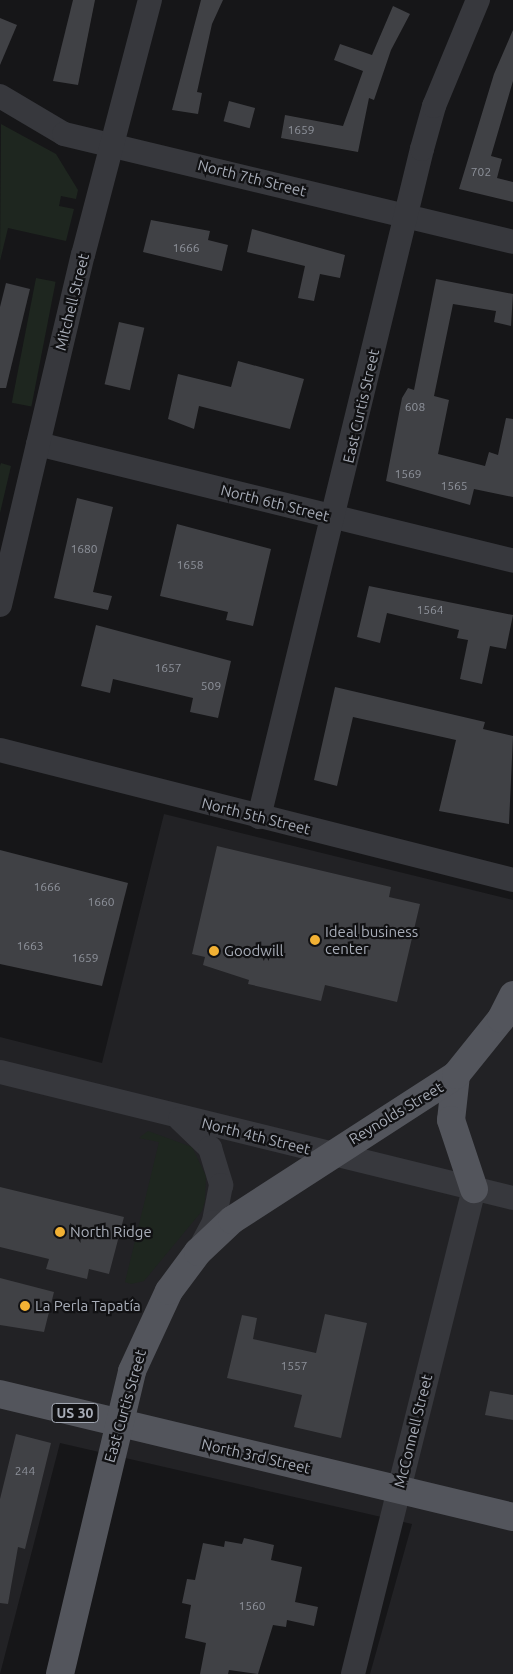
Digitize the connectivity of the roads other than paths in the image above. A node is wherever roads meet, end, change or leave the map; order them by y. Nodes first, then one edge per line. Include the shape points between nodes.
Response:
1 (150, 0) edge
2 (478, 0) edge
3 (0, 96) edge
4 (112, 144) junction
5 (406, 216) junction
6 (513, 242) edge
7 (38, 444) junction
8 (335, 518) junction
9 (513, 562) edge
10 (0, 605) edge
11 (0, 750) edge
12 (259, 817) junction
13 (513, 880) edge
14 (513, 995) edge
15 (0, 1072) edge
16 (456, 1075) junction
17 (175, 1116) junction
18 (328, 1154) junction
19 (474, 1189) junction
20 (513, 1198) edge
21 (198, 1252) junction
22 (0, 1394) edge
23 (118, 1423) junction
24 (398, 1490) junction
25 (513, 1517) edge
26 (60, 1674) edge
27 (353, 1674) edge

1 - 4 street, Mitchell Street
2 - 5 street, East Curtis Street via 434,106
3 - 4 street, North 7th Street via 64,134
4 - 5 street, North 7th Street
4 - 7 street, Mitchell Street
5 - 6 street, North 7th Street
5 - 8 street, East Curtis Street
7 - 8 street, North 6th Street
7 - 10 street, Mitchell Street
8 - 9 street, North 6th Street
8 - 12 street, East Curtis Street
11 - 12 street, North 5th Street
12 - 13 street, North 5th Street
14 - 16 main road, Reynolds Street via 501,1019
15 - 17 street, North 4th Street
16 - 18 main road, Reynolds Street
16 - 19 main road via 451,1120
17 - 18 street, North 4th Street
17 - 21 street via 199,1133 210,1148 221,1185 214,1222
18 - 19 street, North 4th Street
18 - 21 main road, East Curtis Street via 232,1220
19 - 20 street, North 4th Street
19 - 24 street, McConnell Street
21 - 23 main road, East Curtis Street via 169,1291 147,1332
22 - 23 main road, North 3rd Street / US 30
23 - 24 main road, North 3rd Street
23 - 26 main road, East Curtis Street
24 - 25 main road, North 3rd Street
24 - 27 street, McConnell Street

